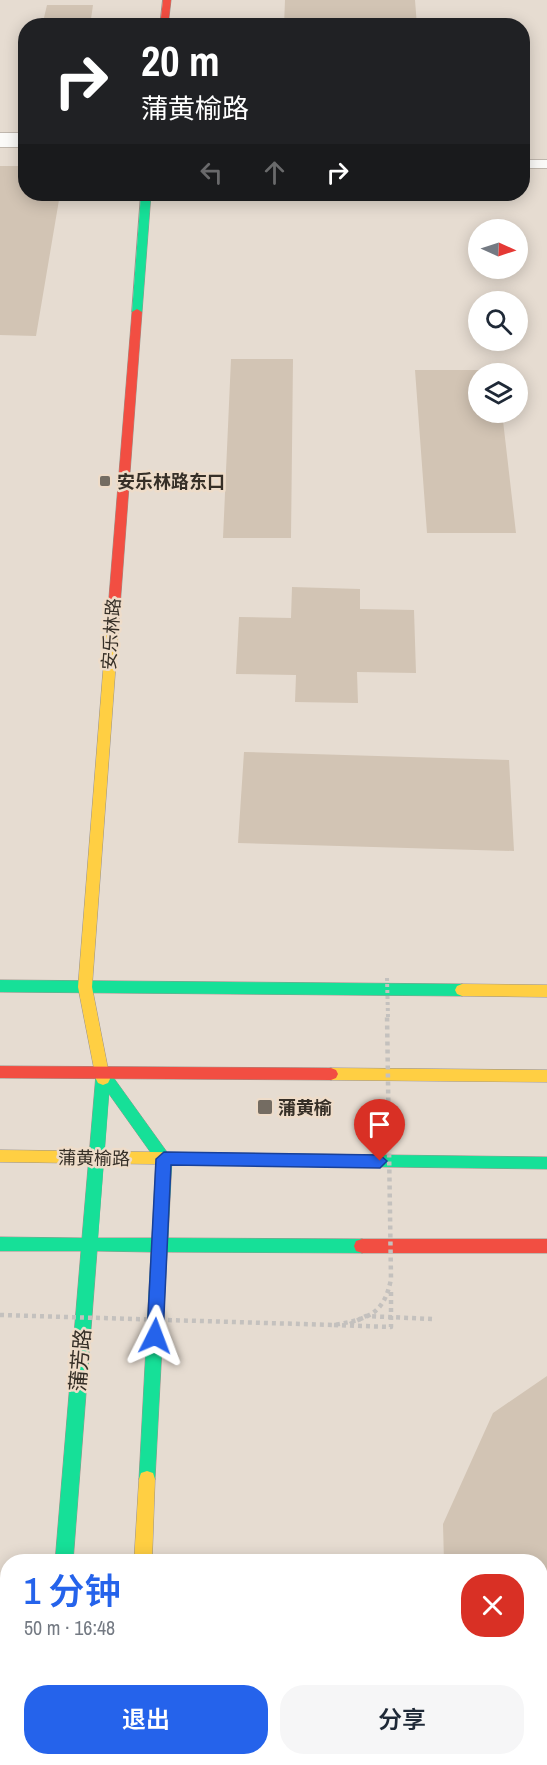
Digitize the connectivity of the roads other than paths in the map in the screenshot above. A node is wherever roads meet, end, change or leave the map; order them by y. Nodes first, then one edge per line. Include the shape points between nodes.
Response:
1 (167, 0) edge
2 (165, 18) edge
3 (0, 140) edge
4 (18, 140) edge
5 (530, 164) edge
6 (547, 164) edge
7 (145, 201) edge
8 (0, 986) edge
9 (85, 987) junction
10 (547, 991) edge
11 (0, 1072) edge
12 (104, 1074) junction
13 (547, 1076) edge
14 (0, 1156) edge
15 (95, 1158) junction
16 (164, 1159) junction
17 (547, 1163) edge
18 (0, 1244) edge
19 (89, 1245) junction
20 (160, 1246) junction
21 (547, 1246) edge
22 (65, 1554) edge
23 (143, 1554) edge

1 - 2 street
3 - 4 street
5 - 6 lane
7 - 9 street, 安乐林路
8 - 9 street
9 - 10 street
9 - 12 street, 安乐林路
11 - 12 street
12 - 13 street
12 - 15 street, 蒲芳路
12 - 16 street
14 - 15 street, 蒲黄榆路
15 - 16 street, 蒲黄榆路
15 - 19 street, 蒲芳路
16 - 17 street, 蒲黄榆路
16 - 20 street
18 - 19 street
19 - 20 street
19 - 22 street, 蒲芳路
20 - 21 street
20 - 23 street

